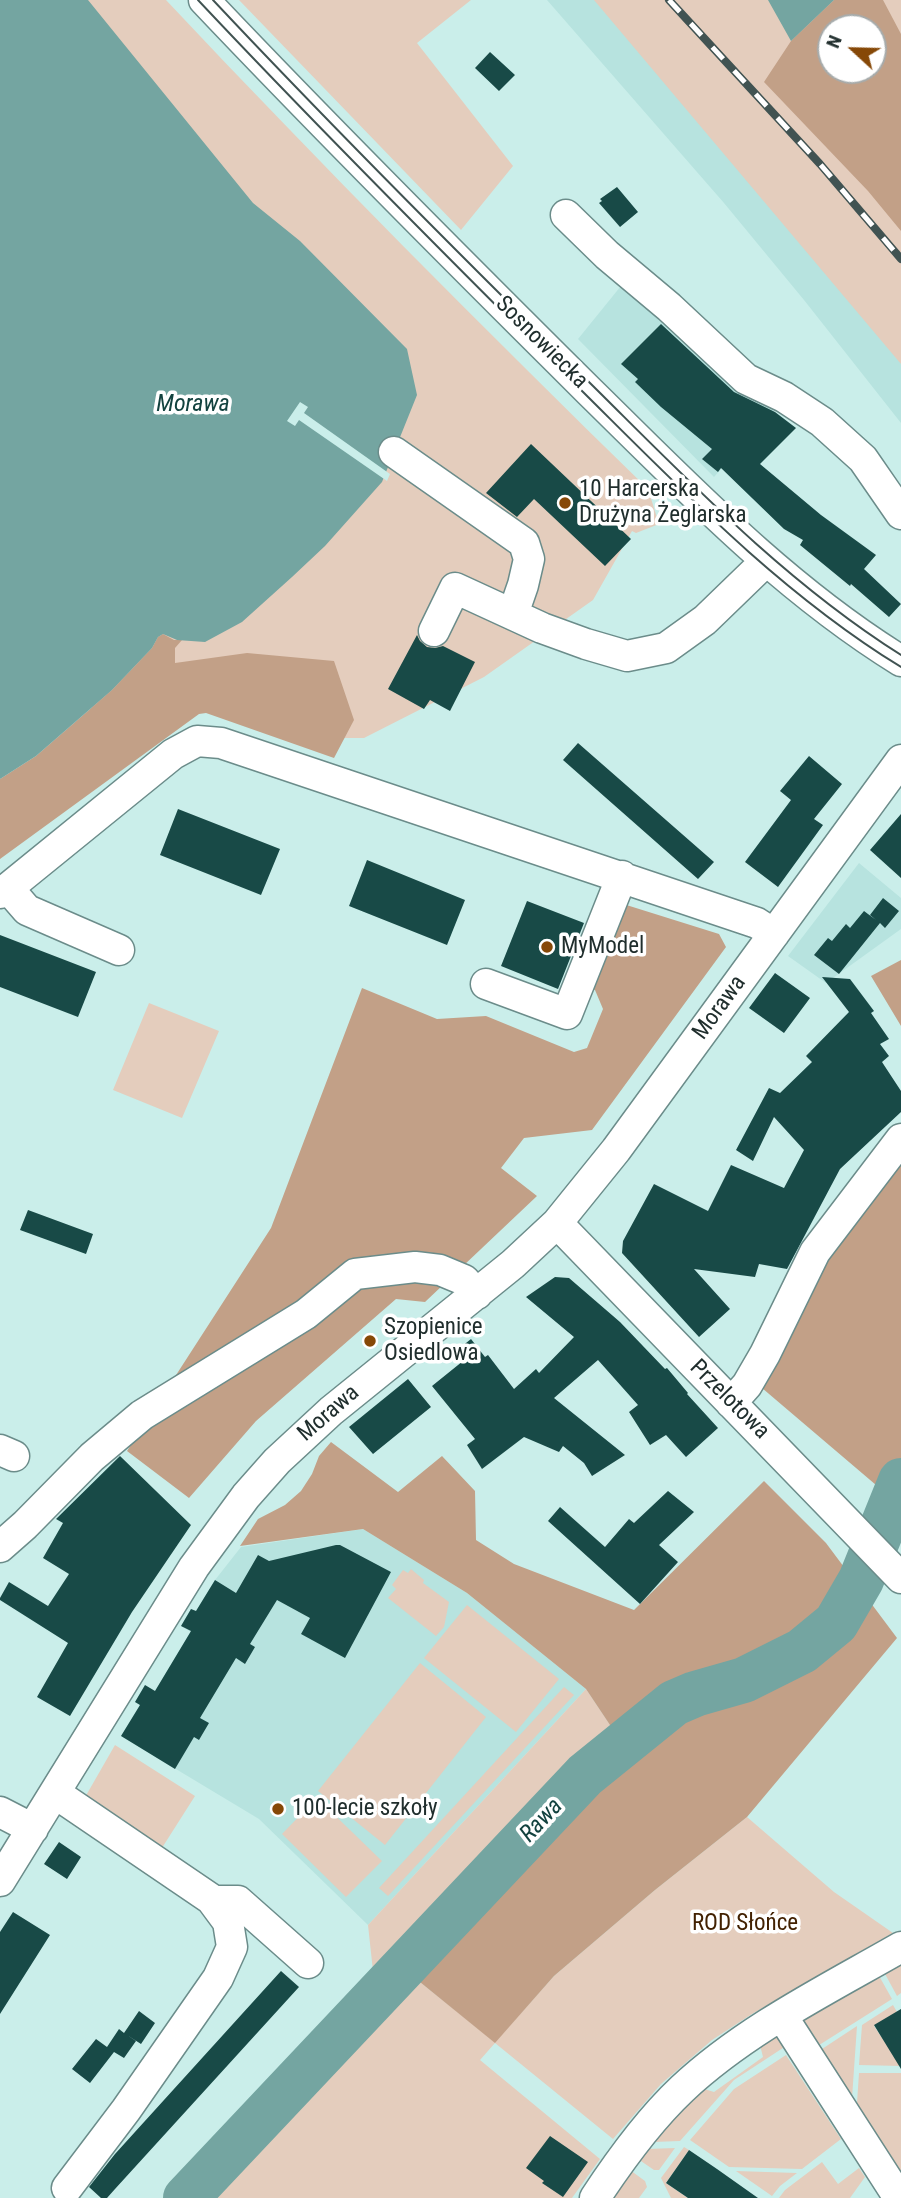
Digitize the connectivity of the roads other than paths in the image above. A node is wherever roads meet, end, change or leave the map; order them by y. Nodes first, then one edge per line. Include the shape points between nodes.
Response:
1 (204, 0) edge
2 (566, 215) dead end
3 (394, 452) dead end
4 (901, 514) edge
5 (766, 561) junction
6 (513, 614) junction
7 (433, 631) dead end
8 (901, 661) edge
9 (901, 760) edge
10 (622, 876) junction
11 (4, 890) edge
12 (774, 934) junction
13 (119, 950) dead end
14 (486, 984) dead end
15 (899, 1144) edge
16 (557, 1223) junction
17 (477, 1294) junction
18 (731, 1403) junction
19 (0, 1547) edge
20 (897, 1574) edge
21 (55, 1793) junction
22 (0, 1812) edge
23 (33, 1829) junction
24 (0, 1881) edge
25 (213, 1901) junction
26 (901, 1947) edge
27 (308, 1963) dead end
28 (782, 2016) junction
29 (67, 2188) dead end
30 (595, 2198) edge
31 (899, 2198) edge

1 - 5 street, Sosnowiecka via 447,250
2 - 4 street via 746,379 822,422 863,458
3 - 6 street via 524,542 529,559
5 - 6 street via 705,620 666,648 653,651 627,656
5 - 8 street, Sosnowiecka
6 - 7 street via 455,588
9 - 12 street, Morawa
10 - 11 street via 221,743 197,741 173,754
10 - 12 street via 757,922
10 - 14 street via 567,1014
11 - 13 street via 27,910
12 - 16 street, Morawa
15 - 18 street via 815,1252 765,1354
16 - 17 street, Morawa
16 - 18 street, Przelotowa
17 - 19 street via 464,1280 440,1270 415,1267 355,1275 306,1314 142,1415
17 - 21 street, Morawa via 331,1411 253,1488 194,1567
18 - 20 street, Przelotowa
21 - 23 street, Morawa
21 - 25 street
22 - 23 street
23 - 24 street, Morawa
25 - 27 street via 238,1901
25 - 29 street via 228,1922 232,1947 218,1978
26 - 28 street
28 - 30 street via 680,2090
28 - 31 street

